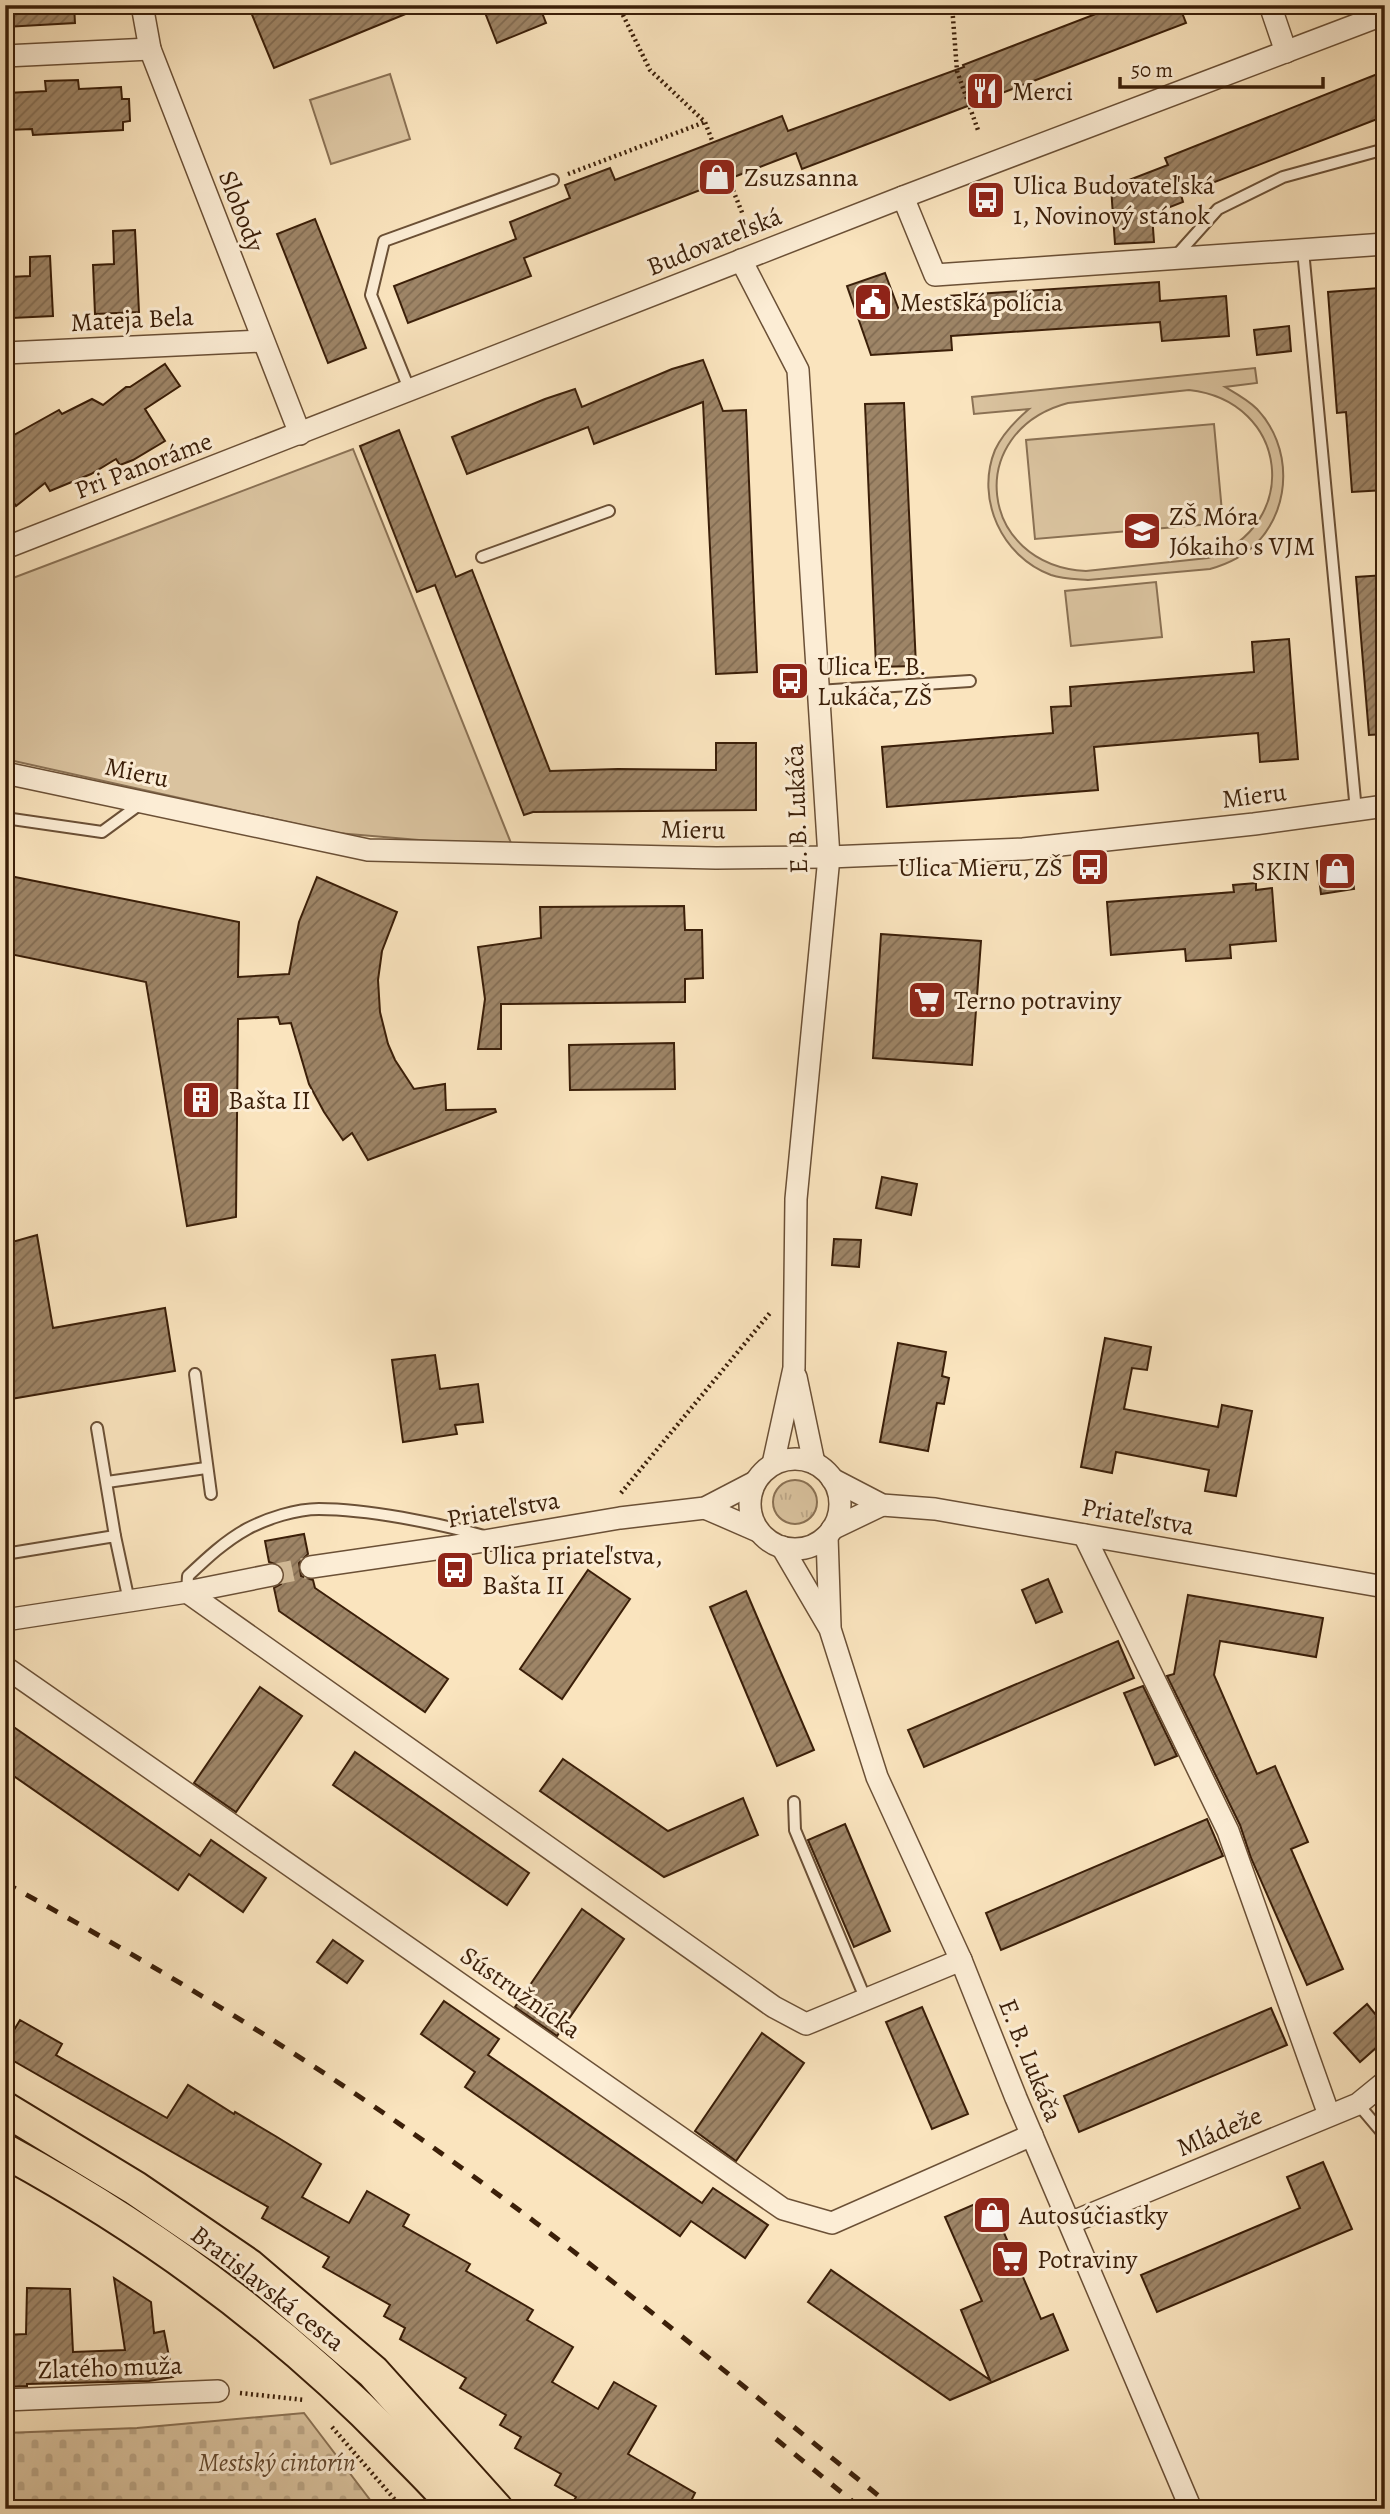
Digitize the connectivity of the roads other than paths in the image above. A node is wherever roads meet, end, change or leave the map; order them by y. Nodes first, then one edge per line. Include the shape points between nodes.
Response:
1 (142, 5) edge
2 (1270, 5) edge
3 (1385, 13) edge
4 (150, 49) junction
5 (1286, 52) junction
6 (5, 56) edge
7 (1385, 149) edge
8 (553, 180) road end
9 (904, 197) junction
10 (1385, 244) edge
11 (1303, 250) junction
12 (1173, 258) junction
13 (741, 260) junction
14 (262, 341) junction
15 (5, 353) edge
16 (410, 391) junction
17 (300, 434) junction
18 (609, 511) dead end
19 (5, 548) edge
20 (482, 557) dead end
21 (970, 681) dead end
22 (818, 691) junction
23 (5, 773) edge
24 (143, 803) junction
25 (1385, 806) edge
26 (1356, 811) junction
27 (5, 818) edge
28 (829, 857) junction
29 (794, 1368) junction
30 (195, 1374) dead end
31 (97, 1428) dead end
32 (814, 1463) junction
33 (773, 1464) junction
34 (206, 1468) junction
35 (832, 1479) junction
36 (107, 1482) junction
37 (755, 1482) junction
38 (211, 1494) dead end
39 (882, 1505) junction
40 (705, 1508) junction
41 (758, 1531) junction
42 (829, 1533) junction
43 (1084, 1535) junction
44 (115, 1536) junction
45 (496, 1539) junction
46 (782, 1547) junction
47 (5, 1554) edge
48 (311, 1567) tunnel mouth
49 (272, 1575) tunnel mouth
50 (1385, 1587) edge
51 (187, 1592) junction
52 (129, 1601) junction
53 (5, 1620) edge
54 (830, 1629) junction
55 (5, 1667) edge
56 (793, 1802) dead end
57 (961, 1960) junction
58 (866, 2000) junction
59 (1385, 2082) edge
60 (1358, 2104) junction
61 (5, 2109) edge
62 (1329, 2115) junction
63 (1032, 2135) junction
64 (1385, 2136) edge
65 (5, 2151) edge
66 (1070, 2223) junction
67 (218, 2391) road end
68 (5, 2400) edge
69 (457, 2509) edge
70 (496, 2509) edge
71 (1191, 2509) edge

1 - 4 street, Slobody
2 - 5 street
3 - 5 street, Budovateľská
4 - 6 street
4 - 14 street, Slobody
5 - 9 street, Budovateľská
7 - 12 lane via 1283,177 1218,209
8 - 16 lane via 384,241 371,295
9 - 12 street via 934,275
9 - 13 street, Budovateľská
10 - 11 street
11 - 12 street
11 - 26 lane
13 - 16 street, Budovateľská
13 - 22 street, E. B. Lukáča via 797,370
14 - 15 street, Mateja Bela
14 - 17 street, Slobody
16 - 17 street, Budovateľská
17 - 19 street, Pri Panoráme
18 - 20 lane
21 - 22 lane
22 - 28 street, E. B. Lukáča
23 - 24 street, Mieru
24 - 27 lane via 102,832
24 - 28 street, Mieru via 368,850
25 - 26 street, Mieru
26 - 28 street, Mieru via 1023,849
28 - 29 street, E. B. Lukáča via 796,1199
29 - 32 street, E. B. Lukáča
29 - 33 street, E. B. Lukáča
30 - 34 lane
31 - 36 lane
32 - 33 street via 793,1459
32 - 35 street
33 - 37 street
34 - 36 lane
34 - 38 lane
35 - 39 street, Priateľstva
35 - 42 street via 840,1501
36 - 44 lane
37 - 40 street, Priateľstva
37 - 41 street via 750,1509
39 - 42 street, Priateľstva
39 - 43 street, Priateľstva via 935,1509
40 - 41 street
40 - 45 street, Priateľstva
41 - 46 street
42 - 46 street via 808,1547
42 - 54 street, E. B. Lukáča
43 - 50 street, Priateľstva
43 - 62 street via 1228,1831
44 - 47 lane
44 - 52 lane
45 - 48 street, Priateľstva
45 - 51 lane via 372,1514 318,1509 296,1512 247,1529 218,1549 188,1576
46 - 54 street, E. B. Lukáča
49 - 51 street
51 - 52 street
51 - 58 street via 774,2007 806,2024
52 - 53 street
54 - 57 street, E. B. Lukáča via 877,1777
55 - 63 street, Sústružnícka via 783,2209 832,2223
56 - 58 lane via 795,1830
57 - 58 street
57 - 63 street, E. B. Lukáča
59 - 60 street, Mládeže
60 - 62 street, Mládeže
60 - 64 lane
61 - 70 main road, Bratislavská cesta via 135,2188 249,2266 373,2372
62 - 66 street, Mládeže
63 - 66 street, E. B. Lukáča
65 - 69 main road, Bratislavská cesta via 124,2219 241,2304 351,2398
66 - 71 street, E. B. Lukáča
67 - 68 street, Zlatého muža

